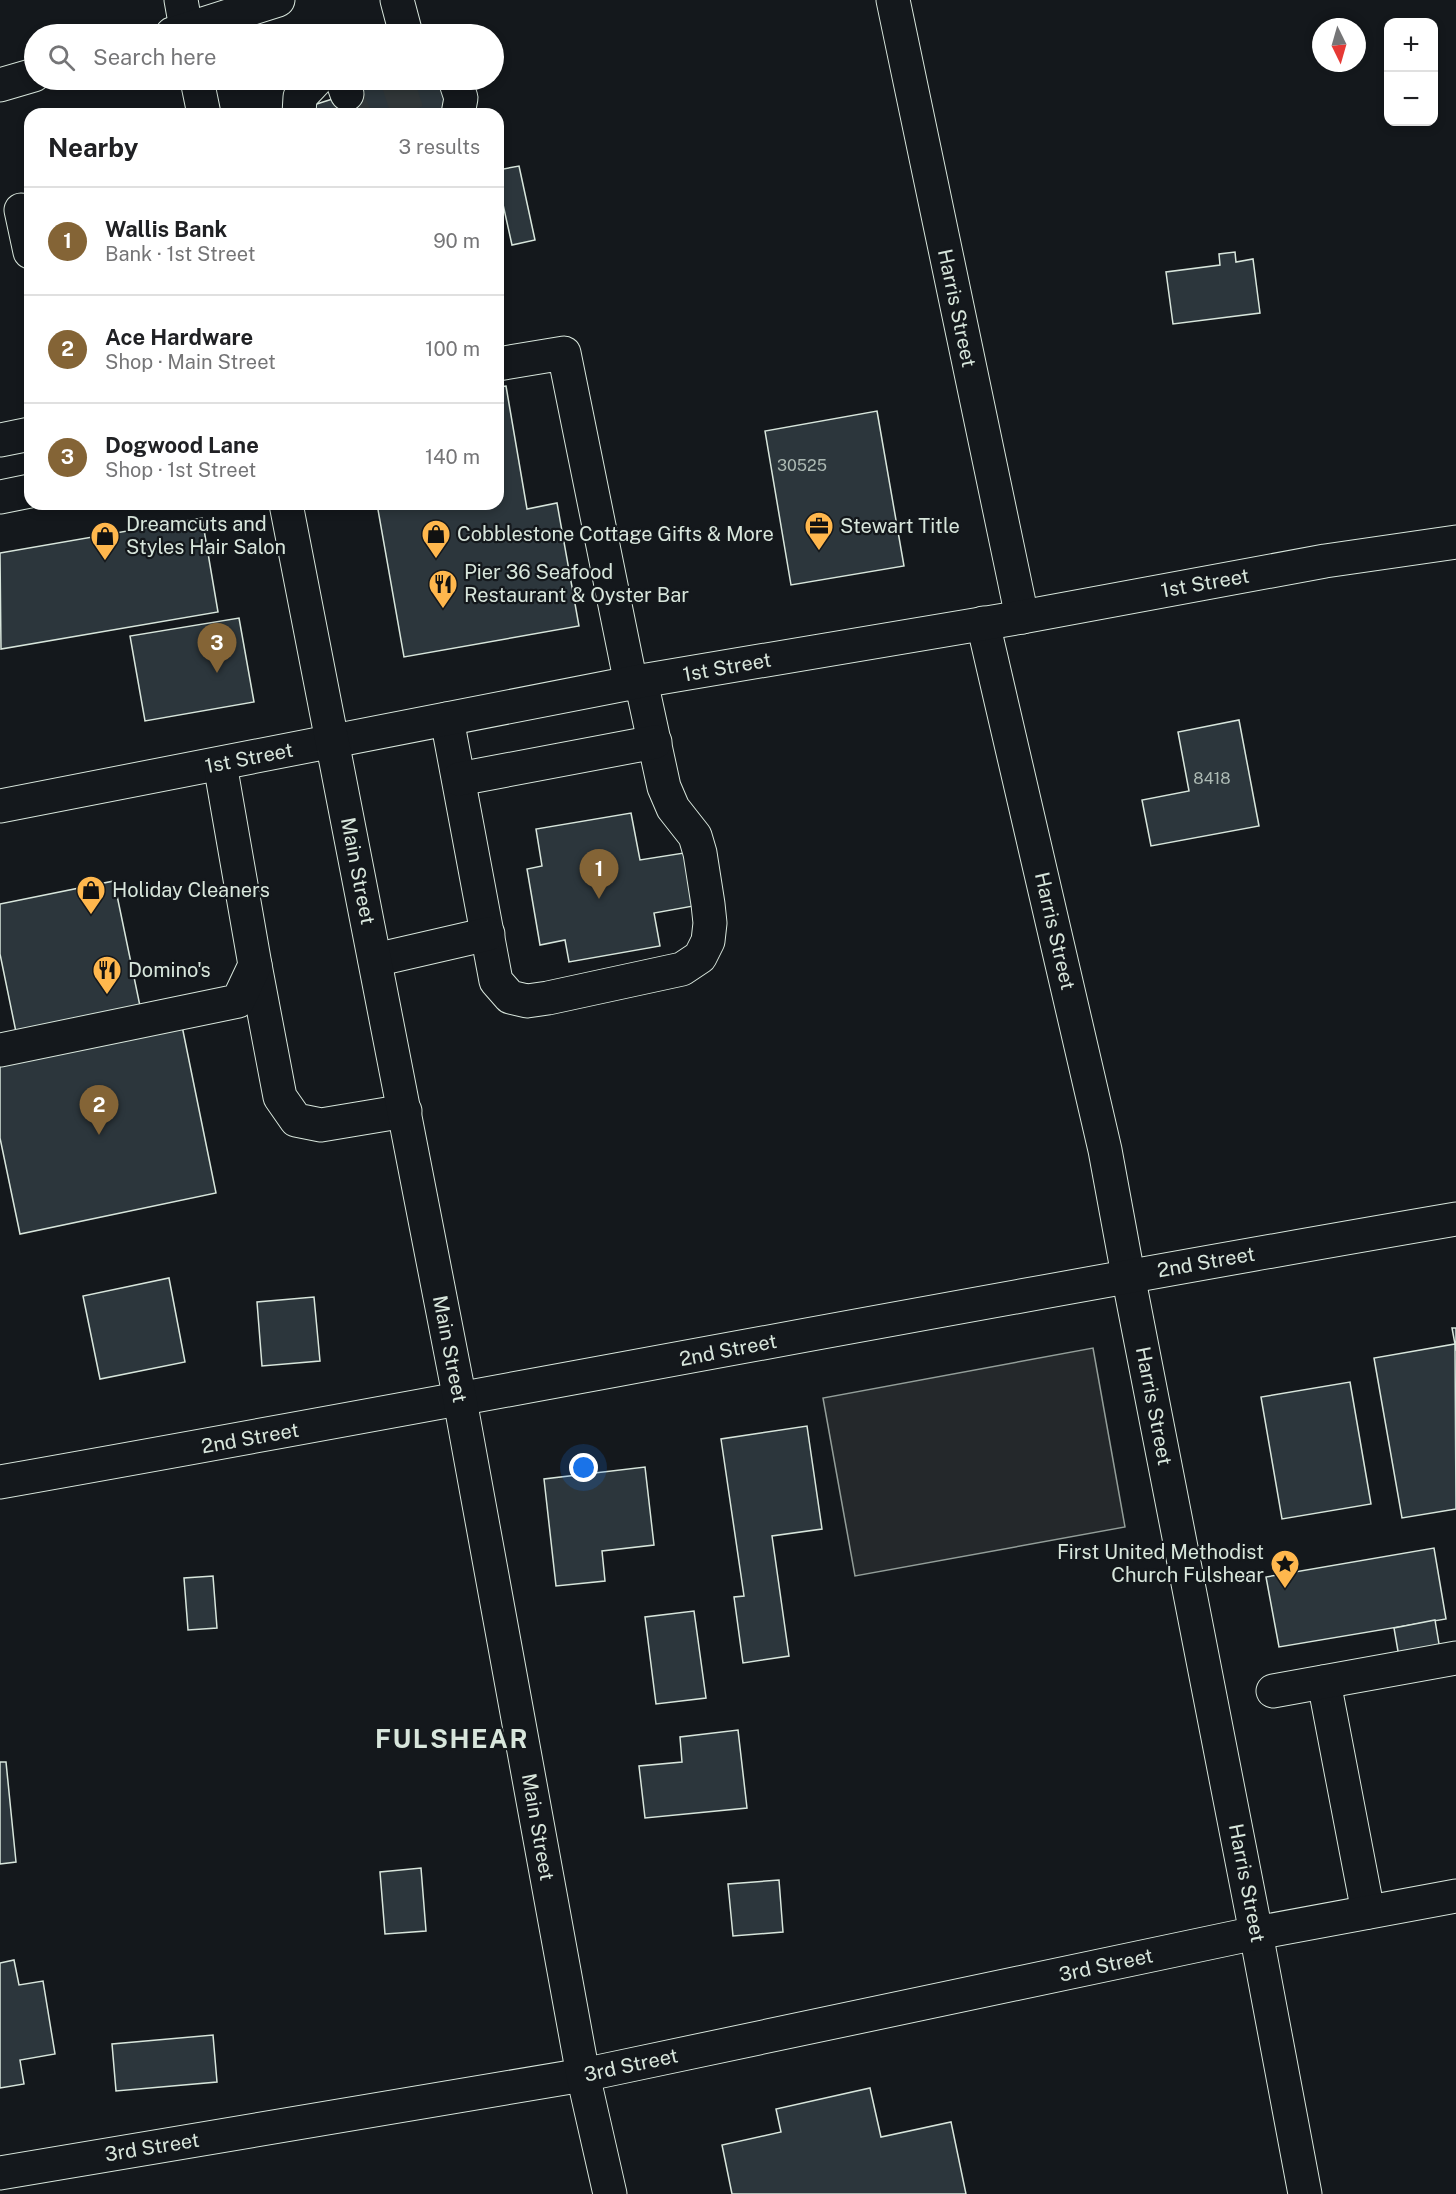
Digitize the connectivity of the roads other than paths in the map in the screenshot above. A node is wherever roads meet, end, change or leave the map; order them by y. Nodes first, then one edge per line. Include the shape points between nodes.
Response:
1 (278, 0) edge
2 (397, 0) edge
3 (893, 0) edge
4 (186, 24) edge
5 (403, 24) edge
6 (24, 78) edge
7 (0, 85) edge
8 (199, 90) edge
9 (307, 90) edge
10 (458, 90) edge
11 (203, 108) edge
12 (299, 108) edge
13 (459, 108) edge
14 (17, 212) edge
15 (24, 234) edge
16 (504, 363) edge
17 (24, 435) edge
18 (0, 440) edge
19 (24, 492) edge
20 (0, 497) edge
21 (287, 510) edge
22 (1456, 542) edge
23 (1022, 617) junction
24 (983, 623) junction
25 (636, 683) junction
26 (447, 719) junction
27 (333, 742) junction
28 (655, 742) junction
29 (220, 764) junction
30 (459, 779) junction
31 (0, 806) edge
32 (488, 934) junction
33 (375, 960) junction
34 (255, 965) junction
35 (0, 1050) edge
36 (405, 1111) junction
37 (1456, 1219) edge
38 (1128, 1275) junction
39 (460, 1400) junction
40 (0, 1482) edge
41 (1456, 1658) edge
42 (1324, 1682) junction
43 (1273, 1691) dead end
44 (1456, 1896) edge
45 (1368, 1912) junction
46 (1257, 1933) junction
47 (583, 2075) junction
48 (0, 2173) edge
49 (610, 2194) edge
50 (1305, 2194) edge

1 - 4 street
2 - 5 street
3 - 23 street, Harris Street
6 - 7 street
8 - 11 street
9 - 12 street via 300,97
10 - 13 street
14 - 15 street
16 - 25 street via 564,353
17 - 18 street
19 - 20 street
21 - 27 street, Main Street
22 - 23 street, 1st Street via 1325,561
23 - 24 street, 1st Street
24 - 25 street, 1st Street
24 - 38 street, Harris Street via 1106,1150
25 - 26 street, 1st Street
25 - 28 street
26 - 27 street, 1st Street
26 - 30 street
27 - 29 street, 1st Street
27 - 33 street, Main Street
28 - 30 street
28 - 32 street via 664,788 673,808 695,836 700,853 710,923 708,941 700,957 682,969 527,1001 510,998 496,981
29 - 31 street, 1st Street
29 - 34 street
30 - 32 street
32 - 33 street
33 - 36 street, Main Street
34 - 35 street via 238,1001
34 - 36 street via 280,1097 296,1120 321,1125
36 - 39 street, Main Street
37 - 38 street, 2nd Street
38 - 39 street, 2nd Street
38 - 46 street, Harris Street
39 - 40 street, 2nd Street
39 - 47 street, Main Street
41 - 42 street
42 - 43 street
42 - 45 street
44 - 45 street, 3rd Street
45 - 46 street, 3rd Street
46 - 47 street, 3rd Street
46 - 50 street, Harris Street
47 - 48 street, 3rd Street
47 - 49 street, Main Street

